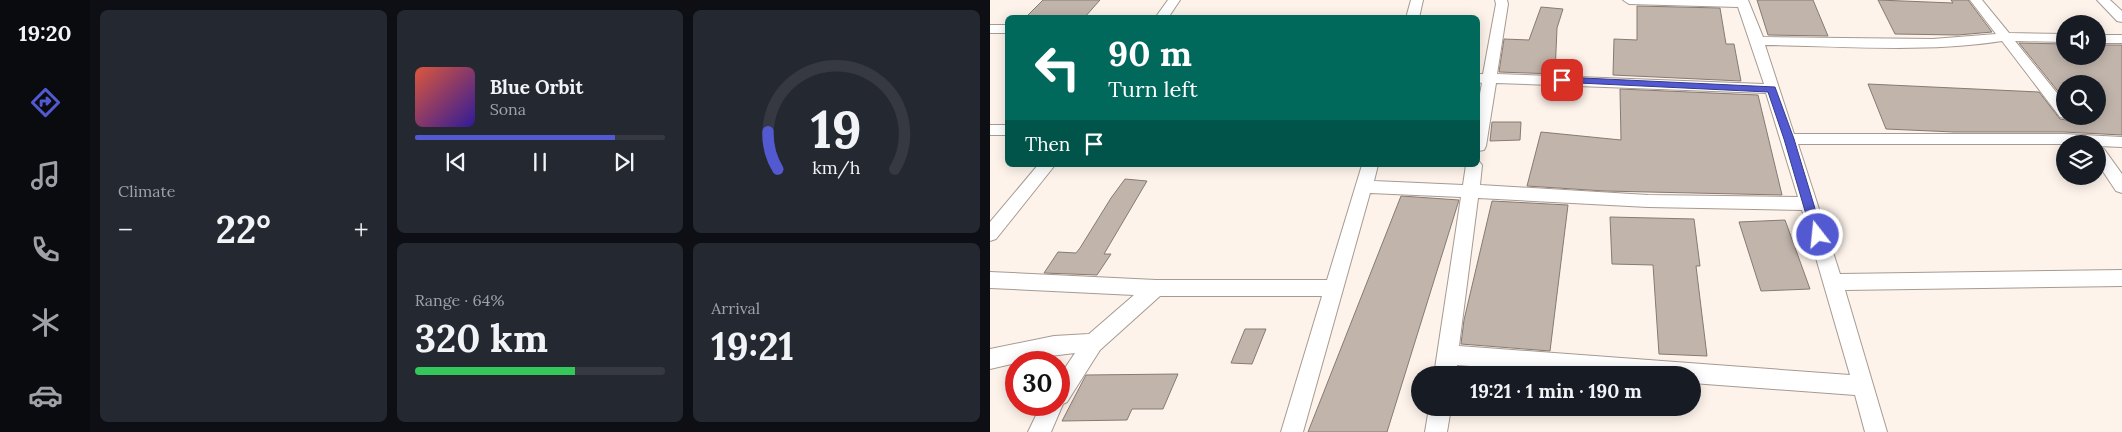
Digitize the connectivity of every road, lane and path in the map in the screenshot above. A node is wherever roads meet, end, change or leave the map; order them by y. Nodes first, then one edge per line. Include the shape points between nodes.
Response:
1 (1174, 0) edge
2 (1417, 0) edge
3 (1501, 0) edge
4 (1629, 0) edge
5 (1976, 0) edge
6 (2103, 0) edge
7 (1743, 2) edge
8 (1163, 15) edge
9 (1413, 15) edge
10 (2122, 18) edge
11 (990, 29) edge
12 (1005, 30) edge
13 (2004, 37) junction
14 (2056, 38) edge
15 (2106, 39) edge
16 (2122, 39) edge
17 (1758, 41) junction
18 (1484, 78) edge
19 (1771, 89) junction
20 (2056, 102) edge
21 (1480, 123) edge
22 (2075, 125) edge
23 (990, 130) edge
24 (1005, 130) edge
25 (2083, 135) edge
26 (1789, 139) junction
27 (2056, 139) edge
28 (2122, 142) edge
29 (2106, 144) edge
30 (2106, 165) edge
31 (1045, 167) edge
32 (1369, 167) edge
33 (1474, 167) edge
34 (1364, 187) junction
35 (2122, 187) edge
36 (1469, 191) junction
37 (1808, 204) junction
38 (990, 234) edge
39 (2122, 278) edge
40 (990, 280) edge
41 (1831, 282) junction
42 (1156, 288) junction
43 (1334, 288) junction
44 (1094, 343) junction
45 (990, 359) edge
46 (1447, 365) edge
47 (1070, 379) edge
48 (1864, 386) junction
49 (1047, 416) edge
50 (1439, 416) edge
51 (1039, 432) edge
52 (1292, 432) edge
53 (1436, 432) edge
54 (1876, 432) edge

1 - 8 street
2 - 9 street
3 - 18 street
4 - 7 street
5 - 13 street
6 - 10 street
7 - 17 street
11 - 12 street
13 - 14 street
13 - 17 street via 1933,43
13 - 20 street
15 - 16 street
17 - 19 street
18 - 19 street
18 - 21 street
19 - 26 street
22 - 25 street
23 - 24 street
26 - 27 street
26 - 37 street
28 - 29 street
30 - 35 street
31 - 38 street
32 - 34 street
33 - 36 street
34 - 36 street
34 - 43 street
36 - 37 street via 1648,201
36 - 46 street
37 - 41 street
39 - 41 street
40 - 42 street
41 - 48 street
42 - 43 street
42 - 44 street
43 - 52 street
44 - 45 street via 1049,345
44 - 47 street
46 - 48 street
48 - 54 street
49 - 51 street
50 - 53 street

